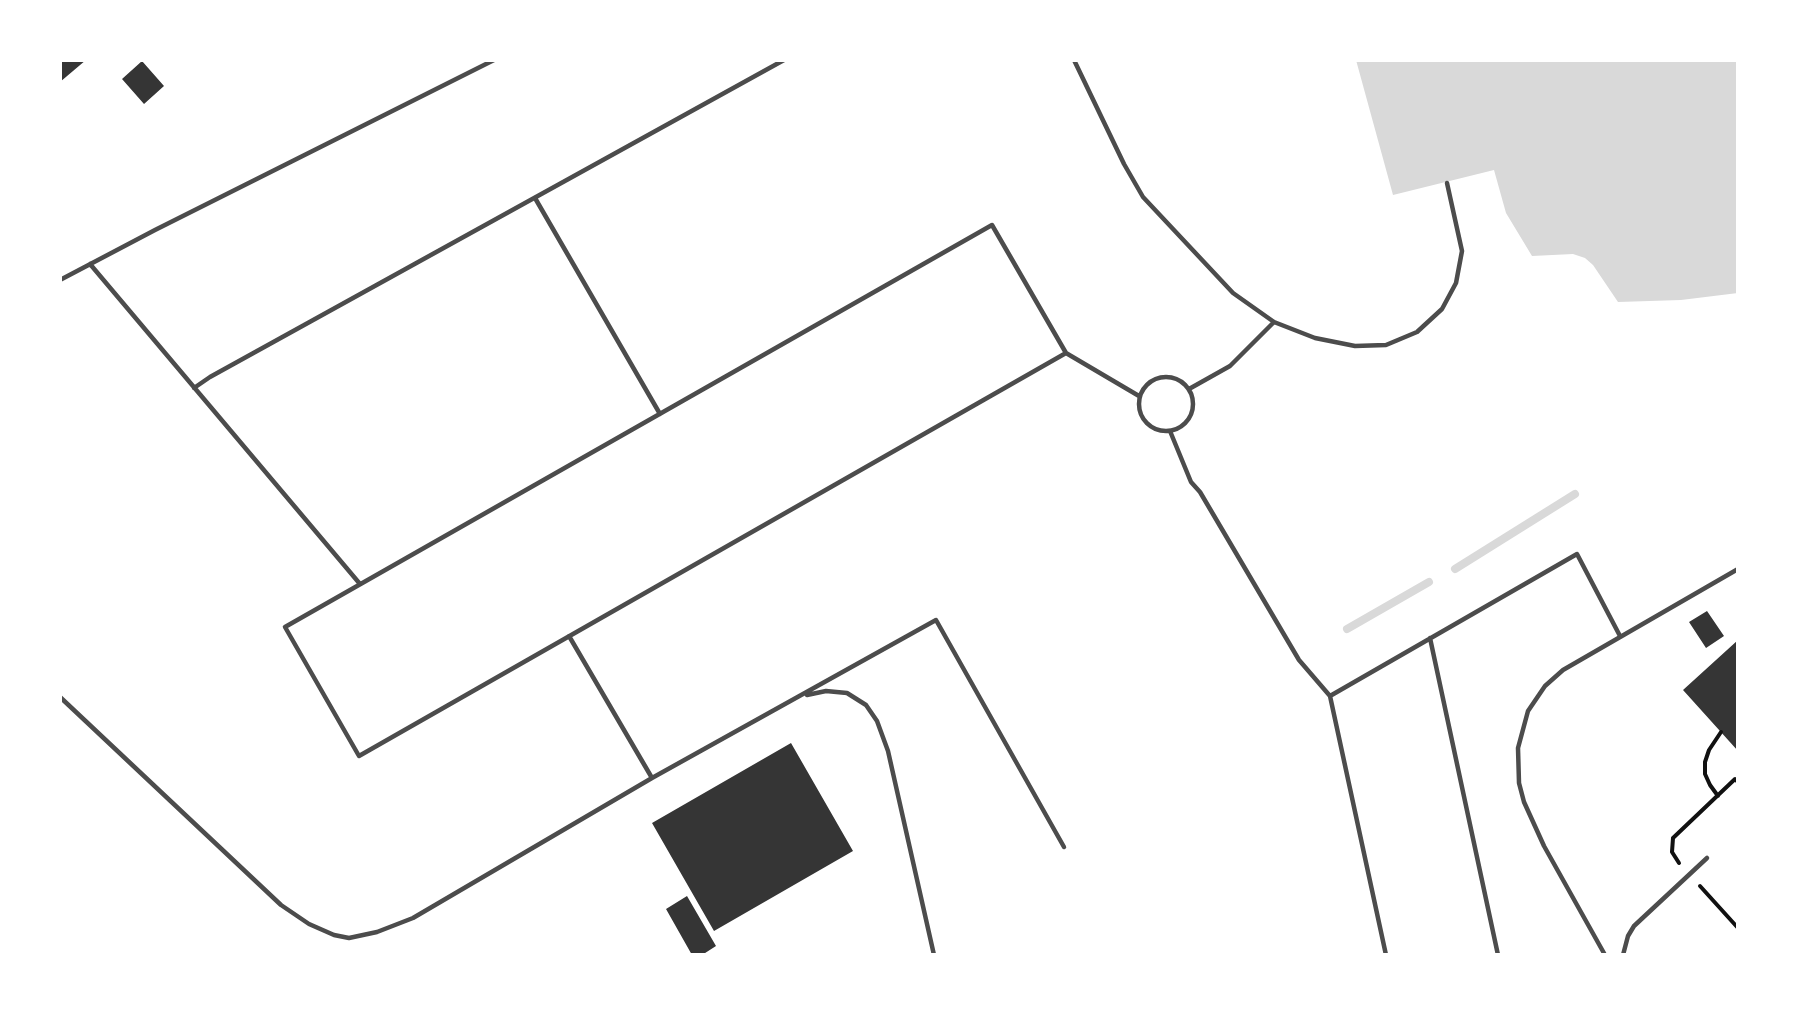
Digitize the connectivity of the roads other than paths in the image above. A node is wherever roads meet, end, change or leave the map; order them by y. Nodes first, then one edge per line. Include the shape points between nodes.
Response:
1 (494, 60) edge
2 (784, 60) edge
3 (1074, 60) edge
4 (1447, 183) dead end
5 (535, 198) junction
6 (90, 264) junction
7 (60, 280) edge
8 (1275, 322) junction
9 (1066, 353) junction
10 (194, 388) junction
11 (1189, 389) junction
12 (1139, 396) junction
13 (660, 414) junction
14 (1170, 431) junction
15 (1738, 569) edge
16 (360, 584) junction
17 (569, 636) junction
18 (1620, 636) junction
19 (1430, 638) junction
20 (1330, 696) junction
21 (60, 697) edge
22 (793, 700) junction
23 (652, 778) junction
24 (1064, 847) dead end
25 (1707, 858) dead end
26 (933, 955) edge
27 (1386, 955) edge
28 (1498, 955) edge
29 (1605, 955) edge
30 (1623, 955) edge

1 - 6 lane
2 - 5 lane
3 - 8 lane via 1143,197 1219,280
4 - 8 lane via 1462,251 1450,296 1424,326 1386,345 1354,346 1315,338
5 - 10 lane
5 - 13 lane
6 - 7 lane
6 - 10 lane
8 - 11 lane via 1230,366
9 - 12 lane
9 - 13 lane via 992,225
9 - 17 lane
10 - 16 lane
11 - 12 lane via 1176,378 1158,377 1149,381
11 - 14 lane via 1193,397 1191,415 1179,428
12 - 14 lane via 1145,422 1161,431
13 - 16 lane
14 - 20 lane via 1191,482 1299,660
15 - 18 lane
16 - 17 lane via 285,627 359,756
17 - 23 lane
18 - 19 lane via 1576,554
18 - 29 lane via 1563,670 1545,686 1528,711 1518,748 1519,783 1532,822
19 - 20 lane
19 - 28 lane
20 - 27 lane
21 - 23 lane via 281,905 309,924 341,937 378,932 413,918
22 - 23 lane
22 - 24 lane via 936,620
22 - 26 lane via 819,692 847,693 866,705 877,721 888,751
25 - 30 lane via 1634,926

